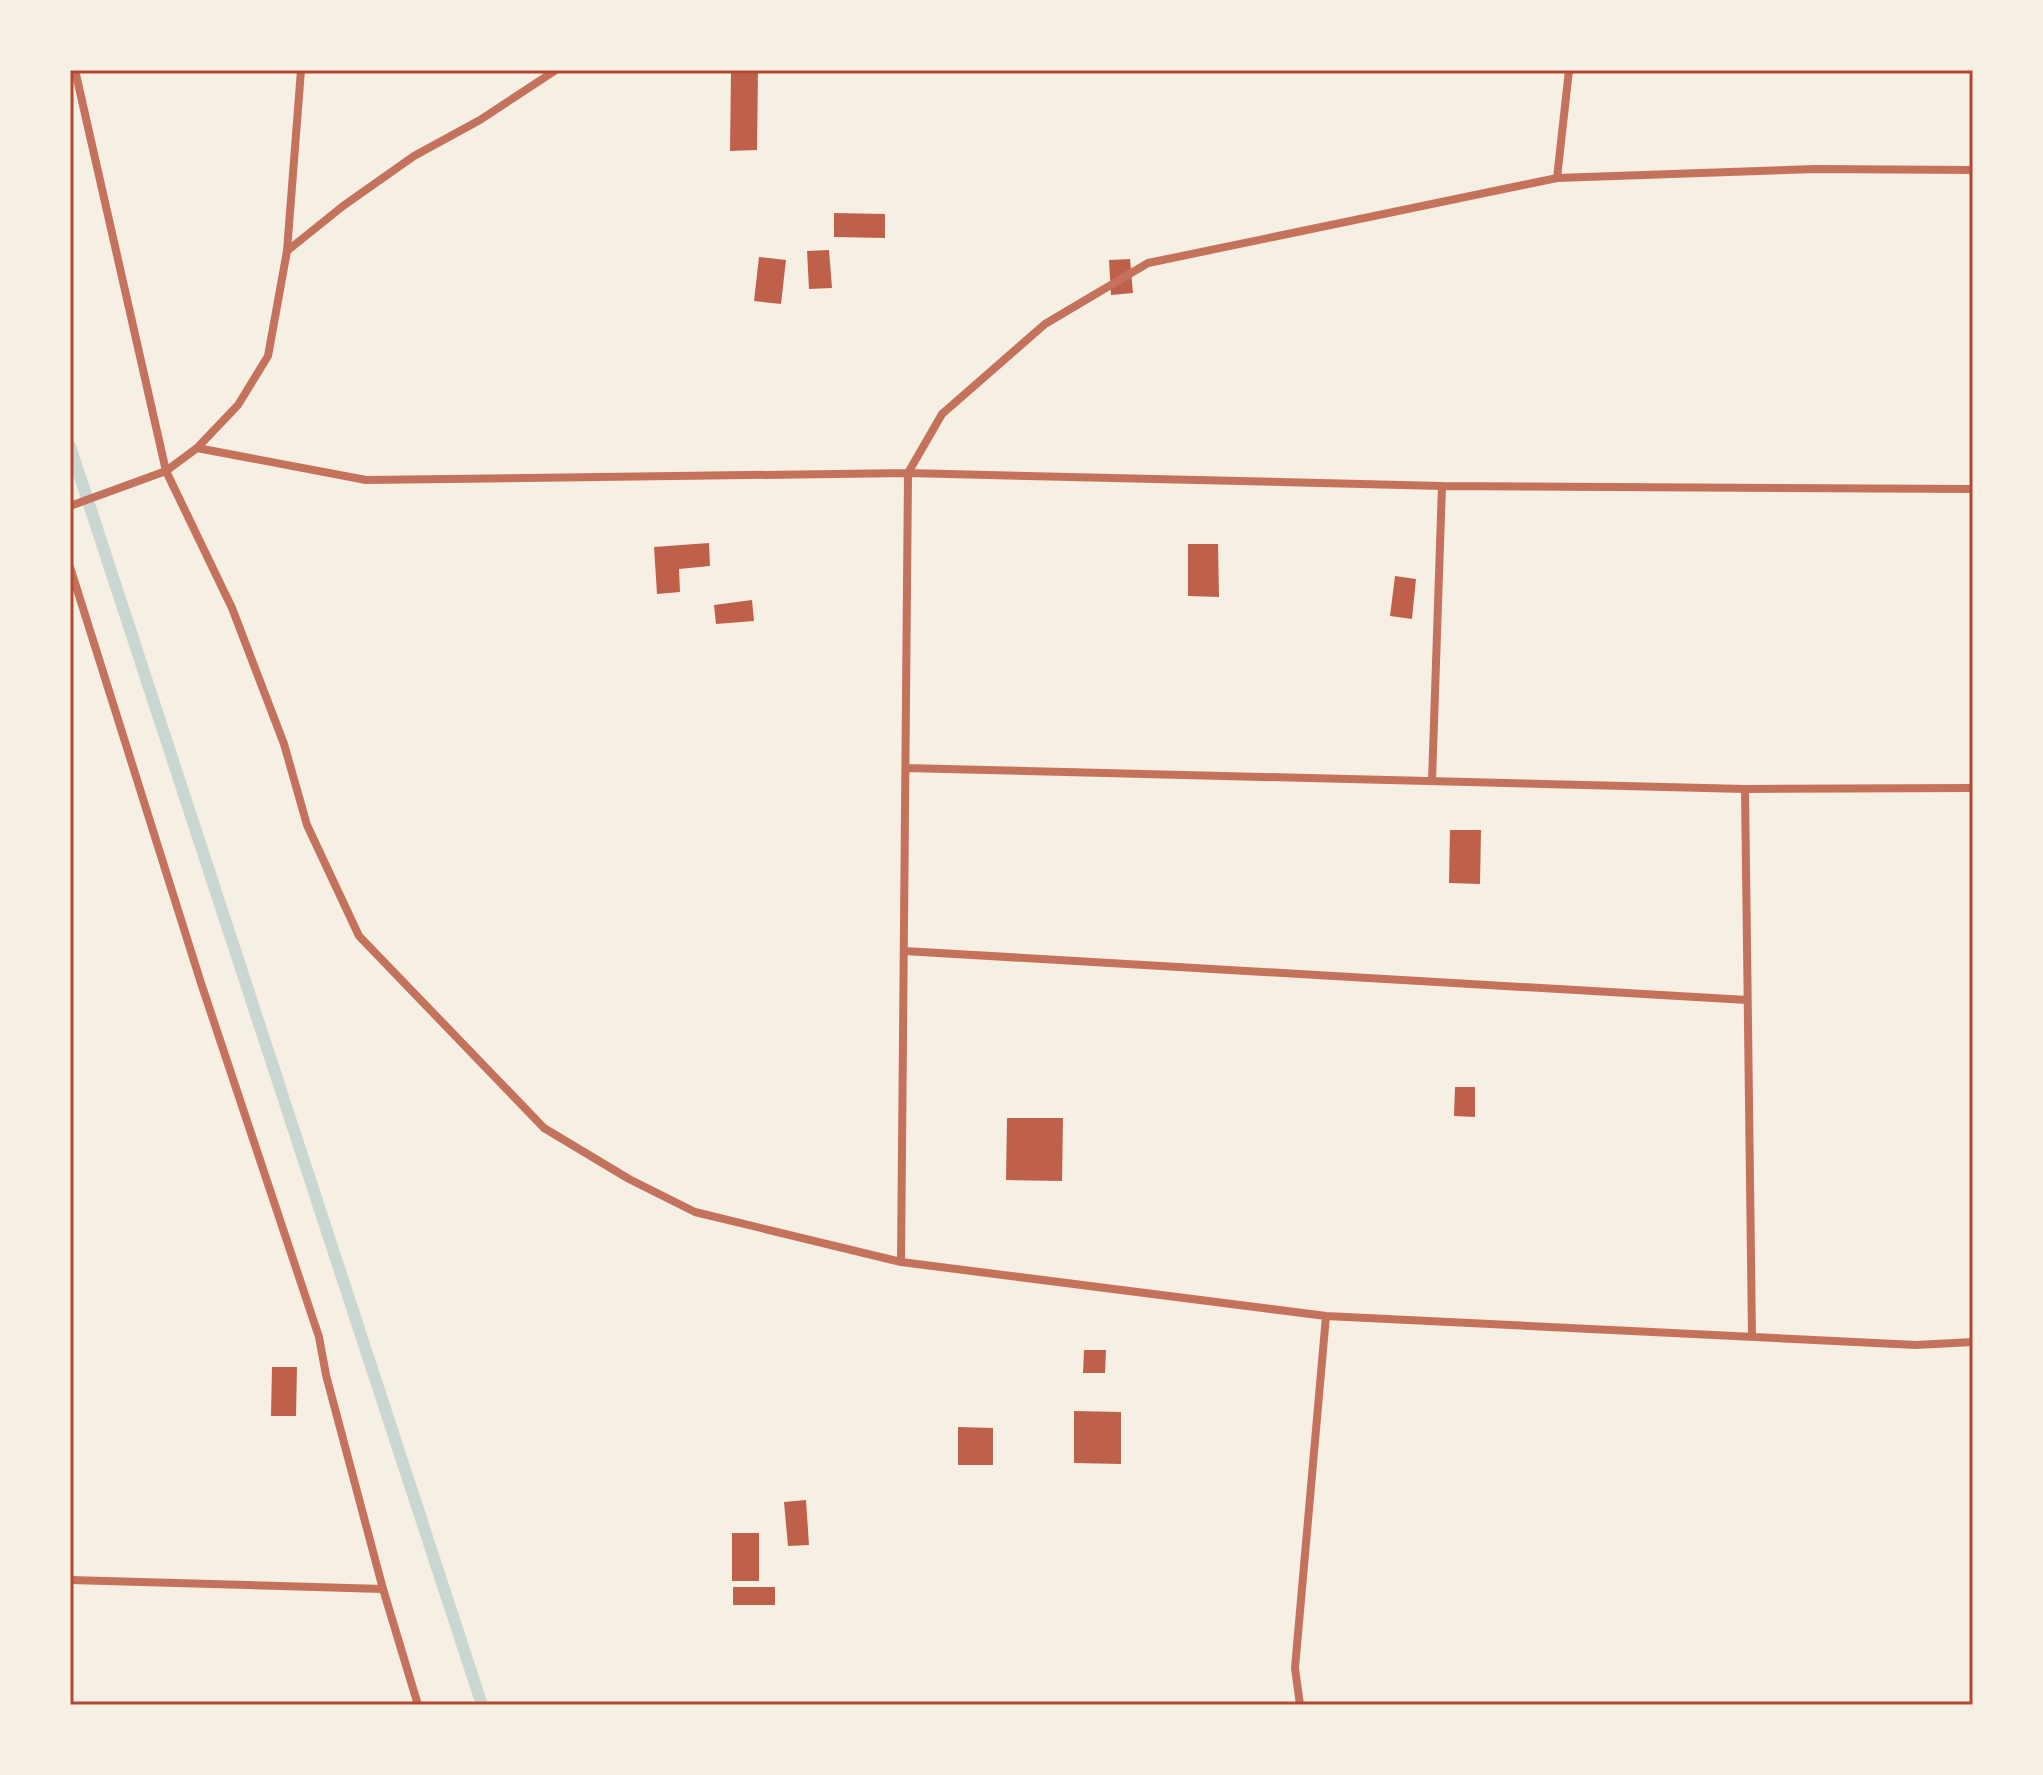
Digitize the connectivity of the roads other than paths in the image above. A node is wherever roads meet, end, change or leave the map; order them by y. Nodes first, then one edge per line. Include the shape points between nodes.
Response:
1 (75, 70) edge
2 (301, 70) edge
3 (556, 70) edge
4 (1569, 70) edge
5 (1973, 170) edge
6 (1557, 178) junction
7 (287, 251) junction
8 (197, 448) junction
9 (166, 471) junction
10 (908, 473) junction
11 (1442, 486) junction
12 (1973, 489) edge
13 (70, 506) edge
14 (70, 567) edge
15 (906, 768) junction
16 (1432, 781) junction
17 (1973, 788) edge
18 (1745, 789) junction
19 (904, 951) junction
20 (1747, 1000) junction
21 (901, 1262) junction
22 (1326, 1316) junction
23 (1752, 1337) junction
24 (1973, 1342) edge
25 (70, 1580) edge
26 (383, 1589) junction
27 (418, 1705) edge
28 (1300, 1705) edge

1 - 9 street
2 - 7 street
3 - 7 street via 414,156
4 - 6 street
5 - 6 street via 1815,169
6 - 10 street via 1148,263 1045,324 942,414
7 - 8 street via 268,356 238,405
8 - 9 street
8 - 10 street via 366,480
9 - 13 street
9 - 21 street via 232,608 284,744 307,825 359,936 544,1128 695,1212
10 - 11 street
10 - 15 street
11 - 12 street
11 - 16 street
14 - 26 street via 319,1337
15 - 16 street
15 - 19 street
16 - 18 street
17 - 18 street
18 - 20 street
19 - 20 street
19 - 21 street
20 - 23 street
21 - 22 street
22 - 23 street
22 - 28 street via 1295,1668
23 - 24 street via 1916,1345
25 - 26 street
26 - 27 street

